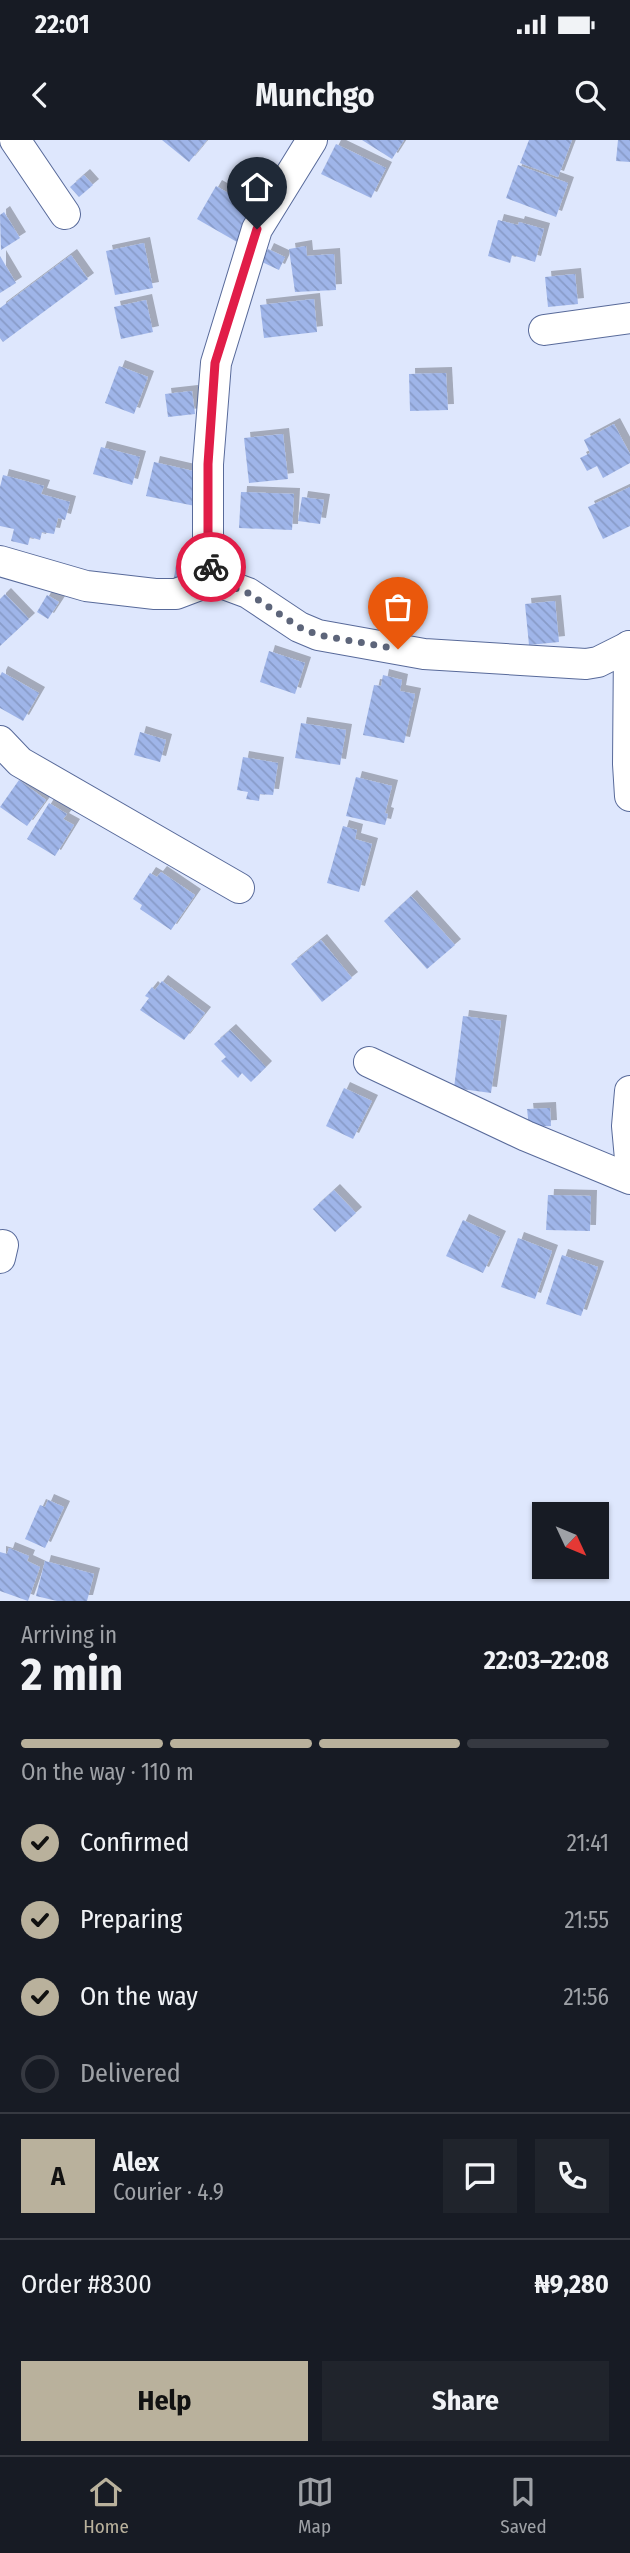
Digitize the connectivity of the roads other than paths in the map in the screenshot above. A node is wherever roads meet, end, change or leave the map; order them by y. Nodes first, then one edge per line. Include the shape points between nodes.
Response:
1 (15, 140) edge
2 (312, 140) edge
3 (65, 214) dead end
4 (630, 318) edge
5 (544, 331) dead end
6 (0, 561) edge
7 (213, 580) junction
8 (629, 646) edge
9 (0, 741) edge
10 (630, 796) edge
11 (239, 888) dead end
12 (369, 1062) dead end
13 (630, 1091) edge
14 (630, 1159) edge
15 (630, 1179) edge

1 - 3 street
2 - 7 street via 257,229 215,363 208,464
4 - 5 street
6 - 7 street via 86,586 155,594 176,594
7 - 8 street via 248,593 318,635 424,654 586,664
8 - 10 street
9 - 11 street via 20,762
12 - 15 street
13 - 14 street

